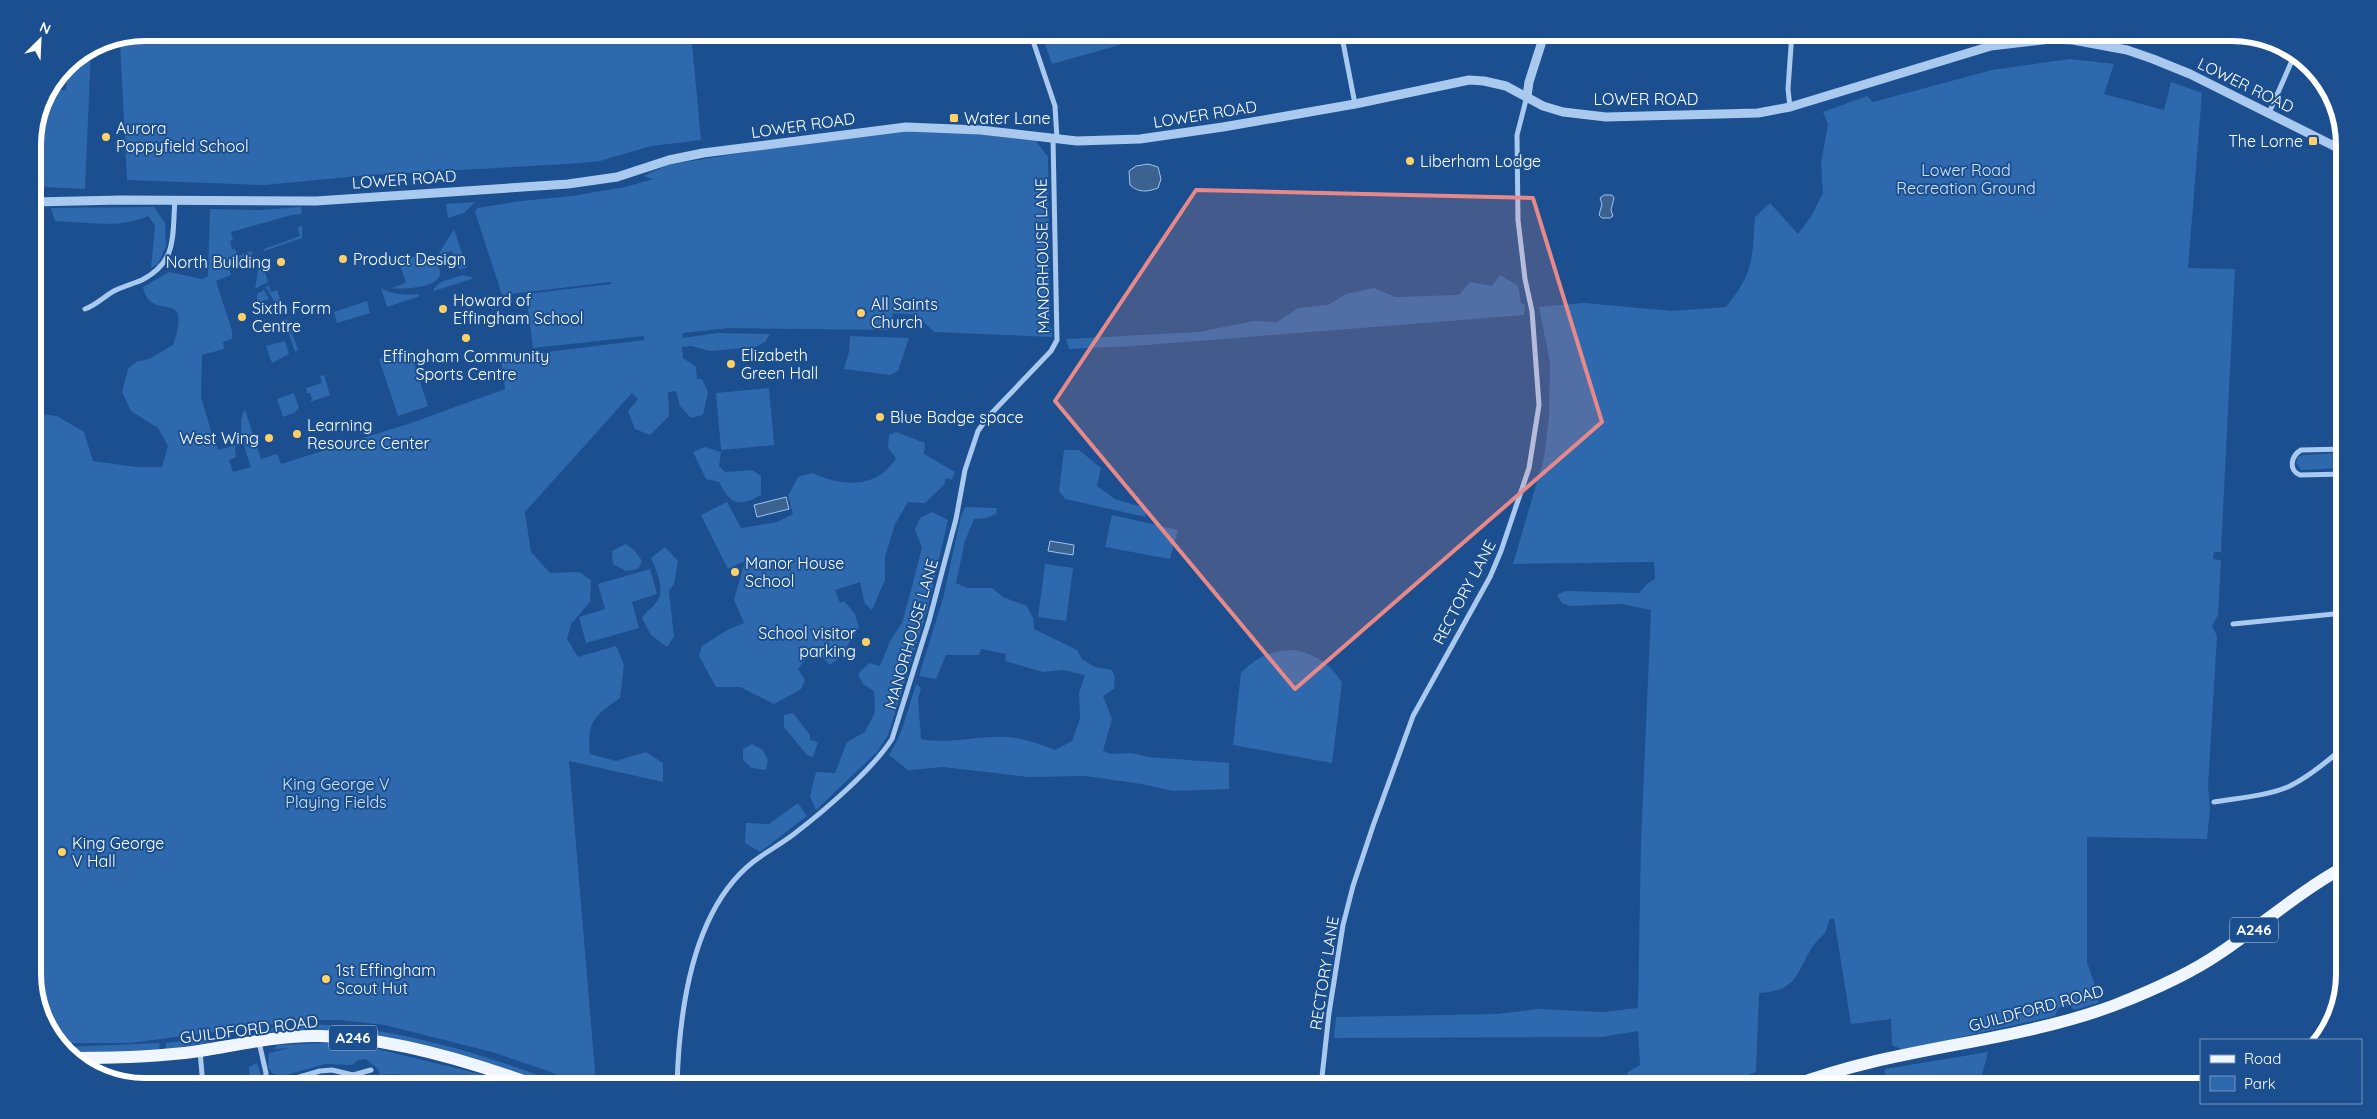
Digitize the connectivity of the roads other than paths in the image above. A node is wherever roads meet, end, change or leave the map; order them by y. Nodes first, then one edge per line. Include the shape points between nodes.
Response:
1 (1033, 41) edge
2 (1343, 41) edge
3 (1542, 41) edge
4 (1791, 41) edge
5 (2034, 41) edge
6 (2071, 41) edge
7 (2292, 61) edge
8 (1527, 96) junction
9 (1355, 104) junction
10 (1790, 107) junction
11 (2269, 113) junction
12 (1055, 139) junction
13 (2336, 147) edge
14 (175, 200) junction
15 (41, 202) edge
16 (85, 309) dead end
17 (2336, 449) edge
18 (2336, 474) edge
19 (2336, 614) edge
20 (2233, 624) dead end
21 (2336, 754) edge
22 (2214, 802) dead end
23 (2336, 872) edge
24 (259, 1042) junction
25 (200, 1051) junction
26 (84, 1058) edge
27 (371, 1070) dead end
28 (354, 1075) junction
29 (202, 1078) edge
30 (266, 1078) edge
31 (296, 1078) edge
32 (354, 1078) edge
33 (493, 1078) edge
34 (677, 1078) edge
35 (1322, 1078) edge
36 (1821, 1078) edge

1 - 12 street via 1055,106
2 - 9 street
3 - 8 street
4 - 10 street
5 - 10 street, LOWER ROAD via 1975,50
6 - 11 street, LOWER ROAD via 2136,53 2190,74
7 - 11 street
8 - 9 street, LOWER ROAD via 1506,86 1469,80
8 - 10 street, LOWER ROAD via 1543,106 1563,112 1606,117 1758,113
8 - 35 street, RECTORY LANE via 1518,135 1518,220 1524,279 1532,310 1539,405 1529,468 1490,577 1413,716 1368,843 1343,925 1328,1013
9 - 12 street, LOWER ROAD via 1140,139 1098,142
11 - 13 street, LOWER ROAD
12 - 14 street, LOWER ROAD via 980,130 906,127 703,153 617,177 568,184 316,201
12 - 34 street, MANORHOUSE LANE via 1057,340 1051,351 978,431 965,470 956,519 929,621 892,739 883,753 815,817 752,864 727,889 710,919 698,948 682,1011
14 - 15 street, LOWER ROAD
14 - 16 street via 172,240 164,265
17 - 18 street via 2301,450 2292,462 2300,475
19 - 20 street
21 - 22 street via 2291,785 2268,793
23 - 36 main road, GUILDFORD ROAD / A246 via 2218,955 2143,994 2075,1018 1879,1061
24 - 25 main road, GUILDFORD ROAD / A246
24 - 30 street
24 - 33 main road, GUILDFORD ROAD / A246 via 317,1036 348,1037 409,1049
25 - 26 main road, GUILDFORD ROAD / A246 via 134,1058
25 - 29 street
27 - 28 street
28 - 31 street via 332,1070
28 - 32 street

